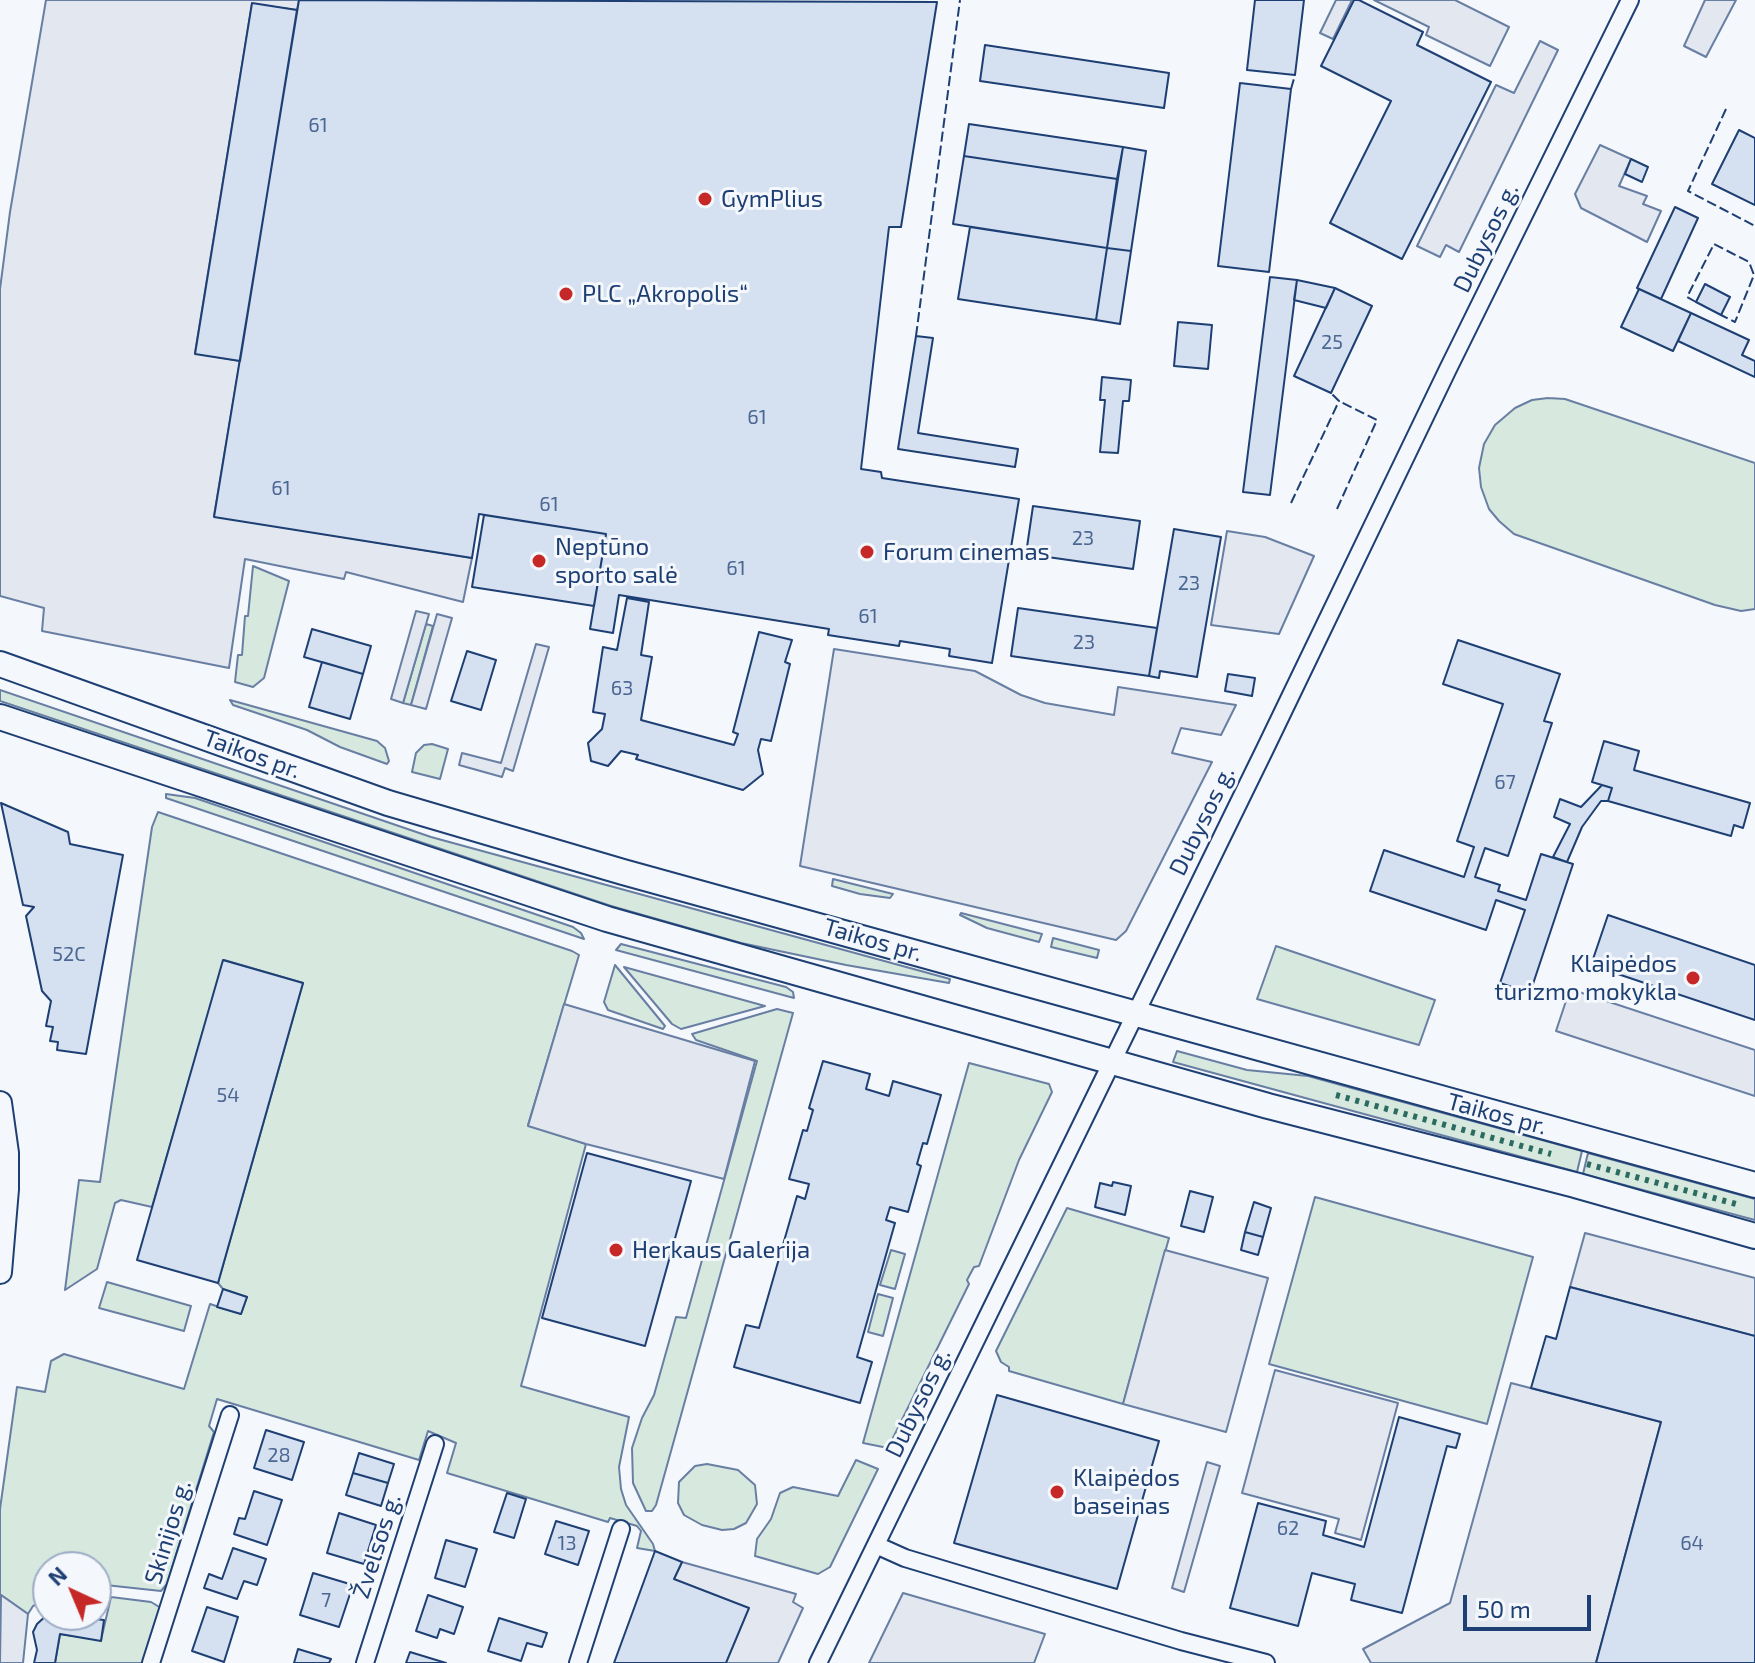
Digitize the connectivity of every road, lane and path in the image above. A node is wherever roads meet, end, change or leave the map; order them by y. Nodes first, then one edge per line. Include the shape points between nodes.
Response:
1 (1630, 0) edge
2 (0, 664) edge
3 (0, 717) edge
4 (1134, 1014) junction
5 (1112, 1061) junction
6 (0, 1103) edge
7 (1755, 1185) edge
8 (1755, 1236) edge
9 (0, 1272) edge
10 (230, 1415) dead end
11 (435, 1444) dead end
12 (621, 1529) dead end
13 (876, 1545) junction
14 (151, 1663) edge
15 (365, 1663) edge
16 (578, 1663) edge
17 (818, 1663) edge
18 (1266, 1663) edge

1 - 4 street, Dubysos g.
2 - 4 main road, Taikos pr. via 388,803
3 - 5 main road, Taikos pr. via 607,919
4 - 5 street, Dubysos g.
4 - 7 main road, Taikos pr.
5 - 8 main road, Taikos pr.
5 - 13 street, Dubysos g.
6 - 9 main road via 7,1153
10 - 14 street, Skinijos g.
11 - 15 street, Žvelsos g.
12 - 16 street
13 - 17 street, Dubysos g.
13 - 18 street via 905,1558

